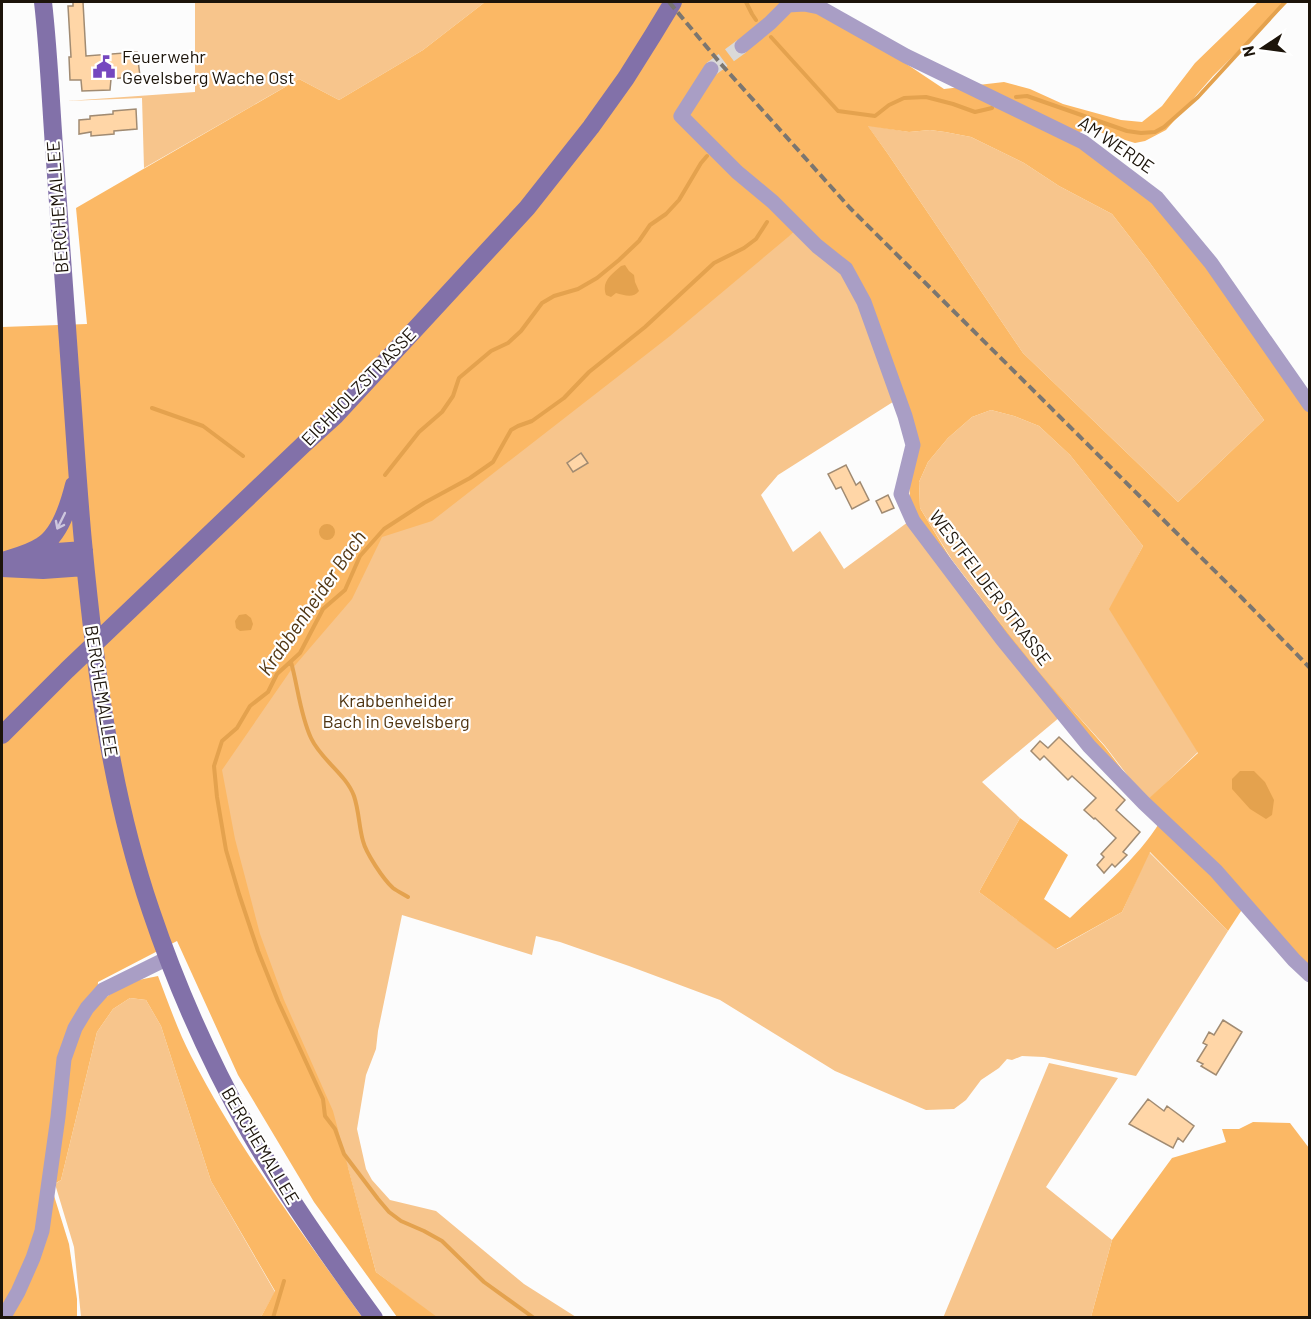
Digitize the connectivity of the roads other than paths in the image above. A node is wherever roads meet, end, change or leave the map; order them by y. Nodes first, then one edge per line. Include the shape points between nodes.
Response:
1 (43, 2) edge
2 (673, 2) edge
3 (742, 46) tunnel mouth
4 (711, 69) tunnel mouth
5 (1310, 405) edge
6 (77, 475) junction
7 (26, 554) junction
8 (85, 559) junction
9 (2, 561) edge
10 (2, 568) edge
11 (2, 735) edge
12 (168, 958) junction
13 (1310, 975) edge
14 (3, 1317) edge
15 (374, 1317) edge

1 - 6 street, BERCHEMALLEE
2 - 11 street, EICHHOLZSTRASSE via 591,128 519,216 336,415
3 - 5 street, AM WERDE via 788,5 819,7 906,56 1083,142 1157,198 1211,263
4 - 13 street, WESTFELDER STRASSE via 681,116 846,269 864,302 913,445 901,494 914,521 1089,746 1216,871
6 -> 7 street via 56,530 44,545
6 - 8 street, BERCHEMALLEE
7 - 8 street
7 - 9 street
8 - 10 street via 43,570
8 - 12 street, BERCHEMALLEE via 96,668 125,822
12 - 14 street via 103,990 75,1028 64,1059 42,1231 22,1284
12 - 15 street, BERCHEMALLEE via 208,1055 251,1135 301,1215

